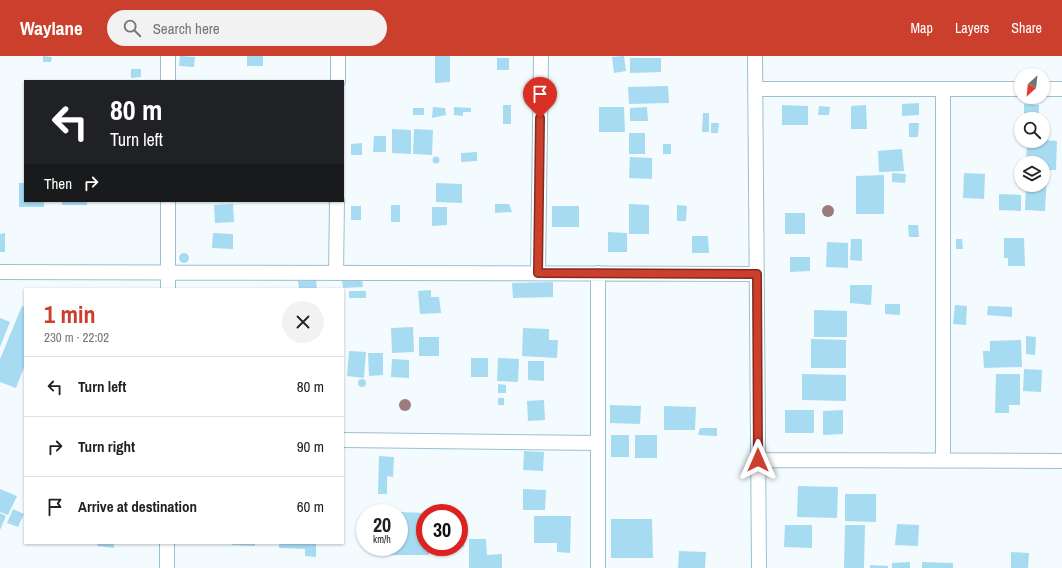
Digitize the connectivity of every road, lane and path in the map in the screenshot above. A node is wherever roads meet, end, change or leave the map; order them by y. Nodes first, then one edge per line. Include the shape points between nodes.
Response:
1 (168, 56) edge
2 (338, 56) edge
3 (541, 56) edge
4 (755, 56) edge
5 (168, 80) edge
6 (338, 80) edge
7 (755, 89) junction
8 (943, 89) junction
9 (1014, 89) edge
10 (1050, 89) edge
11 (1062, 89) edge
12 (168, 202) edge
13 (337, 202) edge
14 (0, 272) edge
15 (168, 272) junction
16 (336, 273) junction
17 (538, 273) junction
18 (598, 273) junction
19 (757, 274) junction
20 (168, 288) edge
21 (344, 440) edge
22 (598, 443) junction
23 (758, 460) junction
24 (943, 461) junction
25 (1062, 461) edge
26 (167, 544) edge
27 (167, 568) edge
28 (598, 568) edge
29 (759, 568) edge

1 - 5 street
2 - 6 street
3 - 17 street
4 - 7 street
7 - 8 street
7 - 19 street
8 - 9 street
8 - 24 street
10 - 11 street
12 - 15 street
13 - 16 street
14 - 15 street
15 - 16 street
15 - 20 street
16 - 17 street
17 - 18 street
18 - 19 street
18 - 22 street
19 - 23 street
21 - 22 street
22 - 28 street
23 - 24 street
23 - 29 street
24 - 25 street
26 - 27 street

